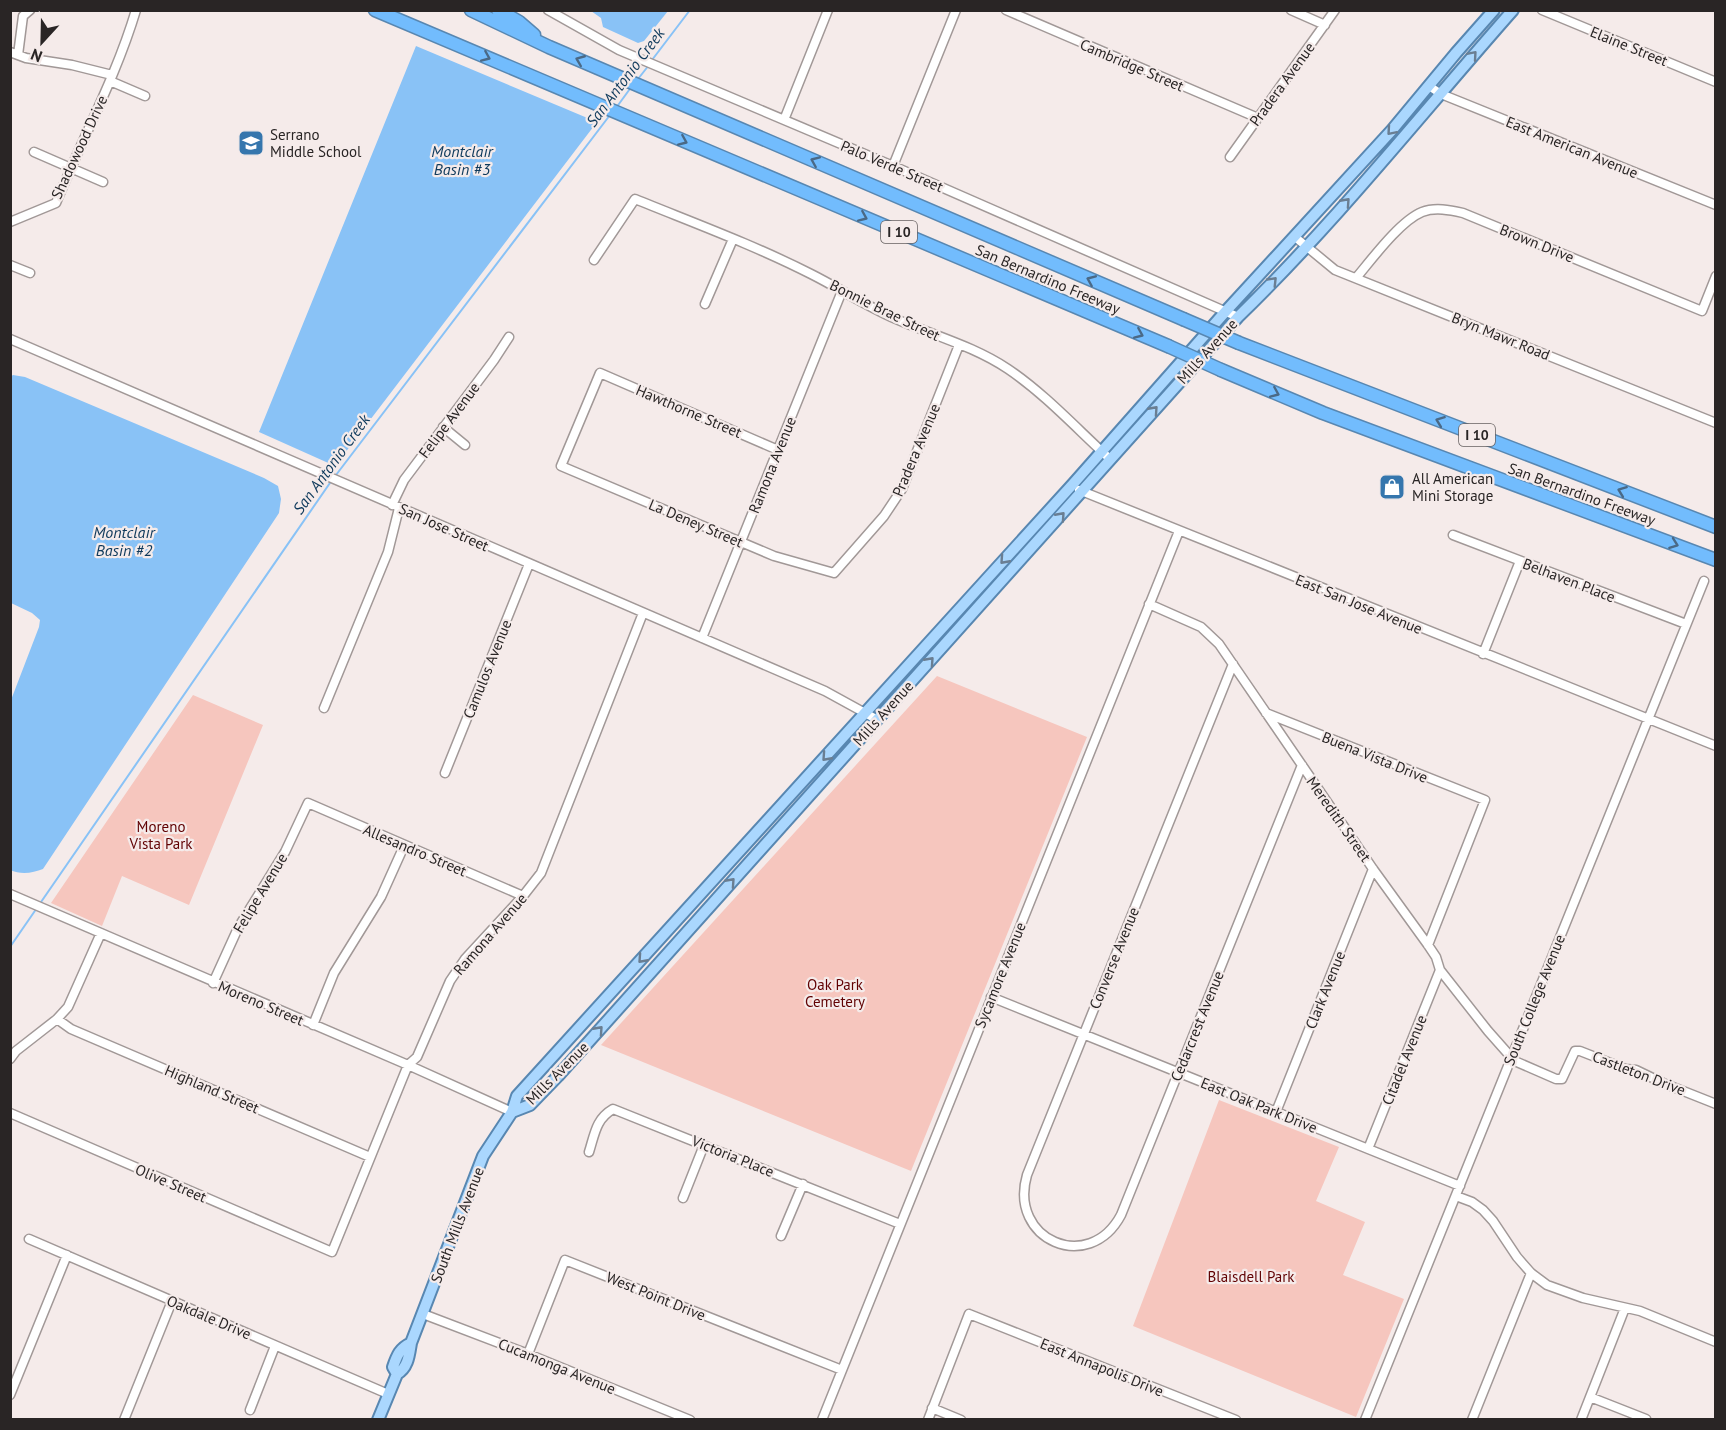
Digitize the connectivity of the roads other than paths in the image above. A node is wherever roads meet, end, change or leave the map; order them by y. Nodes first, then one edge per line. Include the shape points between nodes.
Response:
1 (30, 10) edge
2 (136, 10) edge
3 (375, 10) edge
4 (471, 10) edge
5 (498, 10) edge
6 (548, 10) edge
7 (828, 10) edge
8 (956, 10) edge
9 (1006, 10) edge
10 (1291, 10) edge
11 (1335, 10) edge
12 (1494, 10) edge
13 (1513, 10) edge
14 (1542, 10) edge
15 (1325, 25) junction
16 (549, 47) junction
17 (14, 53) edge
18 (111, 78) junction
19 (1716, 82) edge
20 (1429, 86) junction
21 (1441, 94) junction
22 (145, 96) dead end
23 (1258, 118) junction
24 (784, 120) junction
25 (34, 153) dead end
26 (1230, 157) dead end
27 (893, 166) junction
28 (70, 168) junction
29 (103, 182) dead end
30 (1716, 205) edge
31 (10, 222) edge
32 (1295, 237) junction
33 (733, 239) junction
34 (1306, 246) junction
35 (10, 256) edge
36 (594, 260) dead end
37 (12, 265) edge
38 (30, 273) dead end
39 (1716, 276) edge
40 (1356, 278) junction
41 (842, 291) junction
42 (705, 304) dead end
43 (1226, 311) junction
44 (1238, 317) junction
45 (509, 338) dead end
46 (10, 339) edge
47 (960, 345) junction
48 (1716, 423) edge
49 (443, 427) junction
50 (465, 445) dead end
51 (778, 450) junction
52 (1101, 451) junction
53 (1110, 459) junction
54 (561, 466) joint
55 (1072, 486) junction
56 (1082, 493) junction
57 (396, 506) junction
58 (1716, 527) edge
59 (1179, 531) junction
60 (1453, 535) dead end
61 (741, 542) junction
62 (1716, 560) edge
63 (1520, 561) junction
64 (529, 564) junction
65 (834, 573) joint
66 (1704, 581) dead end
67 (1149, 604) junction
68 (643, 613) junction
69 (1686, 624) junction
70 (702, 638) junction
71 (1483, 654) junction
72 (1233, 664) junction
73 (324, 708) dead end
74 (865, 713) junction
75 (1266, 713) junction
76 (876, 719) junction
77 (1647, 720) junction
78 (1716, 746) edge
79 (1302, 765) junction
80 (445, 773) dead end
81 (308, 803) joint
82 (405, 846) junction
83 (1373, 869) junction
84 (10, 894) edge
85 (523, 896) junction
86 (681, 916) junction
87 (692, 926) junction
88 (100, 933) junction
89 (1428, 945) junction
90 (1440, 970) junction
91 (213, 982) junction
92 (991, 997) junction
93 (57, 1019) junction
94 (313, 1025) junction
95 (1083, 1034) junction
96 (1511, 1058) junction
97 (10, 1059) edge
98 (408, 1065) junction
99 (1178, 1073) junction
100 (1716, 1104) edge
101 (512, 1112) junction
102 (1276, 1112) junction
103 (10, 1113) edge
104 (704, 1145) junction
105 (1368, 1149) junction
106 (589, 1152) dead end
107 (370, 1157) junction
108 (803, 1184) junction
109 (1460, 1186) junction
110 (1456, 1196) junction
111 (683, 1198) dead end
112 (900, 1224) junction
113 (782, 1236) dead end
114 (28, 1239) dead end
115 (1057, 1241) joint
116 (332, 1252) joint
117 (67, 1255) junction
118 (1531, 1273) junction
119 (172, 1301) junction
120 (1625, 1308) junction
121 (423, 1314) junction
122 (1716, 1342) edge
123 (275, 1346) junction
124 (528, 1354) junction
125 (842, 1370) junction
126 (388, 1394) junction
127 (10, 1395) edge
128 (1590, 1397) junction
129 (932, 1408) junction
130 (249, 1410) dead end
131 (124, 1419) edge
132 (378, 1419) edge
133 (690, 1419) edge
134 (822, 1419) edge
135 (928, 1419) edge
136 (961, 1419) edge
137 (1236, 1419) edge
138 (1365, 1419) edge
139 (1472, 1419) edge
140 (1581, 1419) edge
141 (1646, 1419) edge

1 - 17 street via 23,16
2 - 18 street
3 -> 62 highway, San Bernardino Freeway / I 10, bridge via 1323,413
4 - 16 highway, San Bernardino Freeway / I 10
5 - 16 highway
6 - 24 street, Palo Verde Street via 619,50
7 - 24 street
8 - 27 street
9 - 23 street, Cambridge Street
10 - 15 street
11 - 15 street, Pradera Avenue
12 - 20 main road, Mills Avenue
21 -> 13 main road, Mills Avenue
14 - 19 street, Elaine Street
15 - 23 street, Pradera Avenue
58 -> 16 highway, San Bernardino Freeway / I 10, bridge via 1239,343
17 - 18 street
18 - 22 street, Shadowood Drive
18 - 28 street, Shadowood Drive
20 - 21 street, East American Avenue
20 -> 32 main road, Mills Avenue
21 - 30 street, East American Avenue
34 -> 21 main road, Mills Avenue
23 - 26 street, Pradera Avenue
24 - 27 street, Palo Verde Street
25 - 28 street
27 - 43 street, Palo Verde Street
28 - 29 street
28 - 31 street, Shadowood Drive via 56,203
32 - 34 street, Bryn Mawr Road
32 - 43 main road, Mills Avenue
33 - 36 street, Bonnie Brae Street via 635,199
33 - 41 street, Bonnie Brae Street
33 - 42 street
34 - 40 street, Bryn Mawr Road via 1335,270
44 -> 34 main road, Mills Avenue
35 - 37 street
37 - 38 street
39 - 40 street, Brown Drive via 1702,311 1463,213 1443,210 1413,217
40 - 48 street, Bryn Mawr Road
41 - 47 street, Bonnie Brae Street via 897,320
41 - 51 street, Ramona Avenue
43 - 44 street, Palo Verde Street
43 - 52 main road, Mills Avenue
53 -> 44 main road, Mills Avenue
45 - 49 street, Felipe Avenue
46 - 57 street, San Jose Street
47 - 52 street, Bonnie Brae Street via 1023,380
47 - 65 street, Pradera Avenue via 902,489
49 - 50 street
49 - 57 street, Felipe Avenue via 404,480
51 - 54 street, Hawthorne Street via 600,373
51 - 61 street, Ramona Avenue
52 - 53 street, Bonnie Brae Street
52 - 55 main road, Mills Avenue
53 - 56 main road, Mills Avenue
54 - 61 street, La Deney Street
55 - 56 street, East San Jose Avenue
55 -> 74 main road, Mills Avenue
56 - 59 street, East San Jose Avenue
76 -> 56 main road, Mills Avenue
57 - 64 street, San Jose Street
57 - 73 street, Felipe Avenue via 388,552
59 - 67 street, Sycamore Avenue
59 - 71 street, East San Jose Avenue
60 - 63 street, Belhaven Place
61 - 65 street, La Deney Street
61 - 70 street, Ramona Avenue
63 - 69 street, Belhaven Place
63 - 71 street
64 - 68 street, San Jose Street
64 - 80 street, Camulos Avenue
66 - 69 street, South College Avenue
67 - 72 street, Meredith Street via 1201,627
67 - 92 street, Sycamore Avenue
68 - 70 street, San Jose Street
68 - 85 street, Ramona Avenue via 541,873
69 - 77 street, South College Avenue
70 - 74 street, San Jose Street via 825,691
71 - 77 street, East San Jose Avenue
72 - 75 street, Meredith Street
72 - 95 street, Converse Avenue
74 - 76 street, San Jose Street
74 -> 86 main road, Mills Avenue
75 - 79 street, Meredith Street
75 - 89 street, Buena Vista Drive via 1485,801
87 -> 76 main road, Mills Avenue
77 - 78 street, East San Jose Avenue
77 - 96 street, South College Avenue
79 - 83 street, Meredith Street
79 - 99 street, Cedarcrest Avenue
81 - 82 street, Allesandro Street
81 - 91 street, Felipe Avenue via 285,852 238,928
82 - 85 street, Allesandro Street
82 - 94 street via 381,897 334,973
83 - 89 street, Meredith Street
83 - 102 street, Clark Avenue
84 - 88 street, Moreno Street
85 - 98 street, Ramona Avenue via 450,981 417,1057
86 - 87 main road
86 -> 101 main road, Mills Avenue via 517,1096
101 -> 87 main road, Mills Avenue via 530,1105
88 - 91 street, Moreno Street
88 - 93 street via 68,1007
89 - 90 street, Meredith Street
90 - 96 street, Meredith Street
90 - 105 street, Citadel Avenue
91 - 94 street, Moreno Street
92 - 95 street, East Oak Park Drive
92 - 112 street, Sycamore Avenue
93 - 97 street
93 - 107 street, Highland Street via 72,1029
94 - 98 street, Moreno Street
95 - 99 street, East Oak Park Drive
95 - 115 street, Converse Avenue via 1023,1186 1028,1217 1040,1233
96 - 100 street, Castleton Drive via 1562,1079 1575,1051 1580,1051
96 - 109 street, South College Avenue
98 - 101 street, Moreno Street
98 - 107 street, Ramona Avenue
99 - 102 street, East Oak Park Drive
99 - 115 street, Cedarcrest Avenue via 1116,1225 1093,1244 1074,1246
101 - 121 main road, South Mills Avenue via 483,1156
102 - 105 street, East Oak Park Drive
103 - 116 street, Olive Street
104 - 106 street, Victoria Place via 613,1109 597,1125
104 - 108 street, Victoria Place
104 - 111 street
105 - 109 street, East Oak Park Drive
107 - 116 street, Ramona Avenue
108 - 112 street, Victoria Place
108 - 113 street
109 - 110 street, South College Avenue
110 - 118 street via 1483,1210
110 - 138 street, South College Avenue
112 - 125 street, Sycamore Avenue
114 - 117 street, Oakdale Drive
117 - 119 street, Oakdale Drive
117 - 127 street
118 - 120 street via 1547,1285
118 - 139 street
119 - 123 street, Oakdale Drive
119 - 131 street
120 - 122 street
120 - 128 street
121 - 124 street, Cucamonga Avenue
121 - 126 main road, South Mills Avenue via 411,1343 398,1353 393,1367 397,1374
123 - 126 street, Oakdale Drive
123 - 130 street
124 - 125 street, West Point Drive via 565,1260
124 - 133 street, Cucamonga Avenue
125 - 134 street, Sycamore Avenue
126 - 132 main road, South Mills Avenue
128 - 140 street
128 - 141 street
129 - 135 street
129 - 136 street
129 - 137 street, East Annapolis Drive via 969,1314

